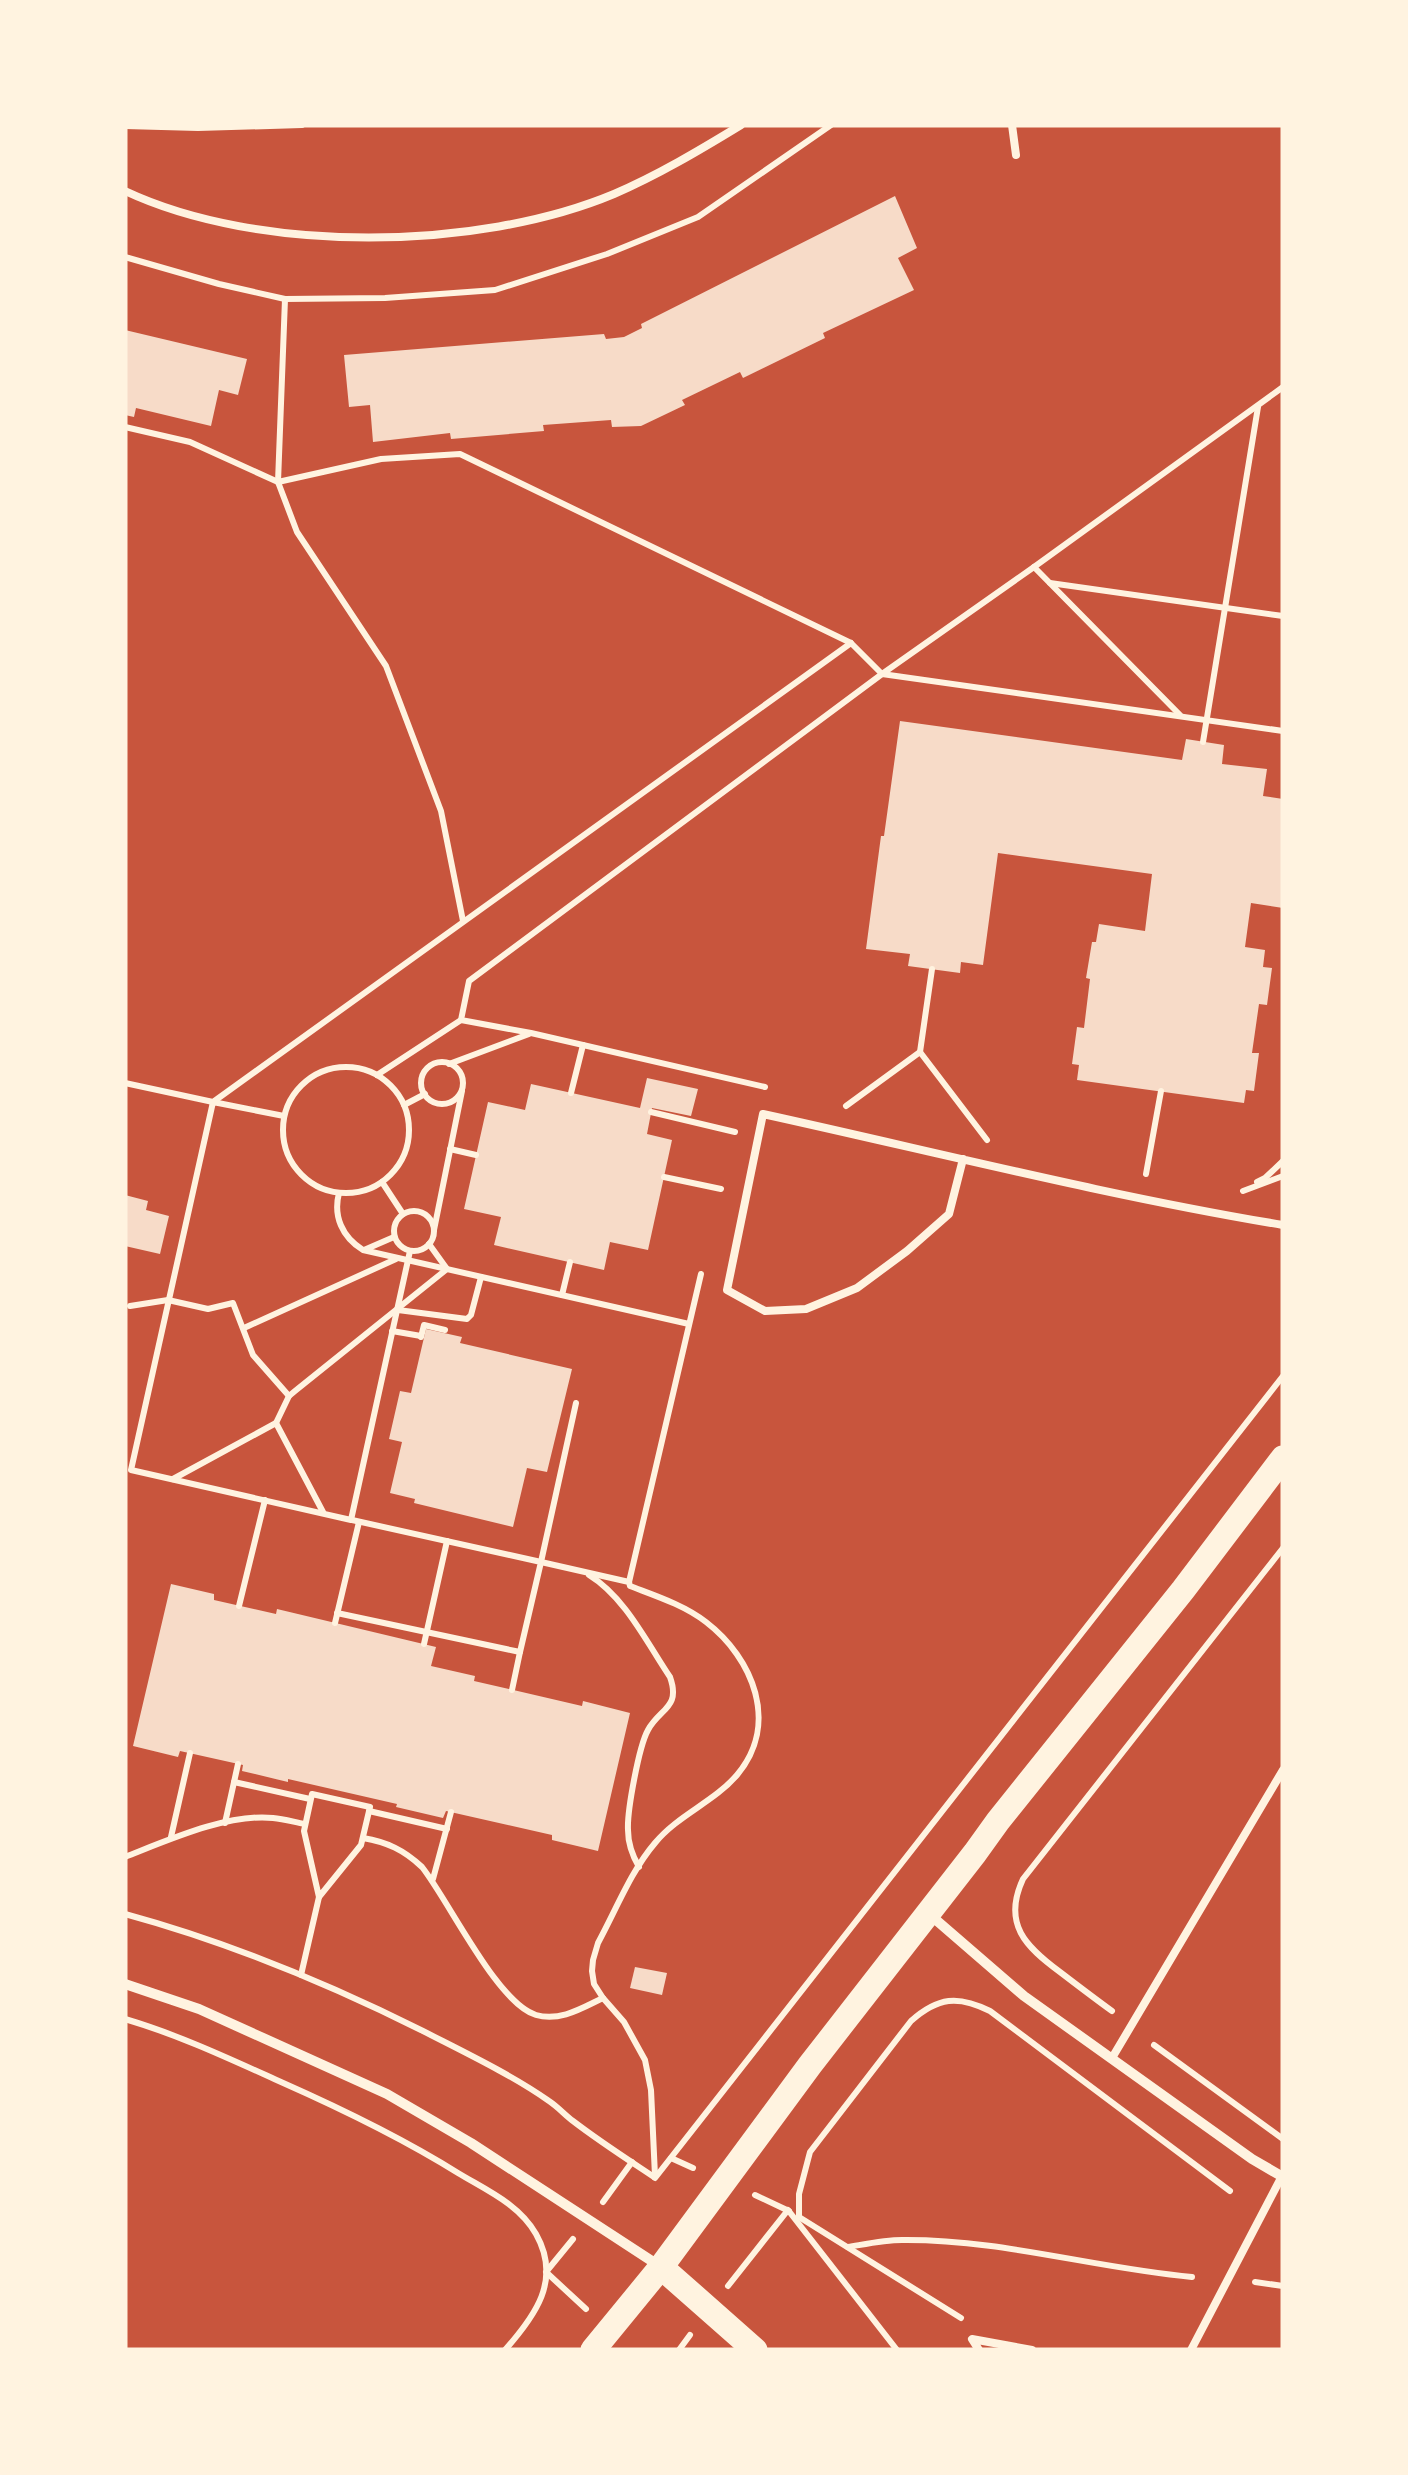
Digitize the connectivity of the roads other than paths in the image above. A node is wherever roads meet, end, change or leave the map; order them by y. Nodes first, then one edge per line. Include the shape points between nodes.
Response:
1 (741, 125) edge
2 (1012, 125) edge
3 (1016, 154) dead end
4 (125, 190) edge
5 (963, 1158) junction
6 (1283, 1225) edge
7 (1283, 1458) edge
8 (1283, 1770) edge
9 (928, 1913) junction
10 (125, 1984) edge
11 (1112, 2058) junction
12 (1282, 2176) edge
13 (661, 2267) junction
14 (601, 2340) edge
15 (755, 2350) edge
16 (980, 2350) edge
17 (1032, 2350) edge
18 (1192, 2350) edge

1 - 4 lane via 613,194 552,215 469,231 294,233 229,224
2 - 3 lane
5 - 5 lane via 763,1114 726,1290 764,1311 806,1309 856,1288 949,1214
5 - 6 lane
7 - 9 main road
8 - 11 lane
9 - 11 street via 1024,1996
9 - 13 main road
10 - 13 street via 199,2009 387,2094
11 - 12 street
12 - 18 lane
13 - 14 main road
13 - 15 main road
16 - 17 lane via 972,2339

